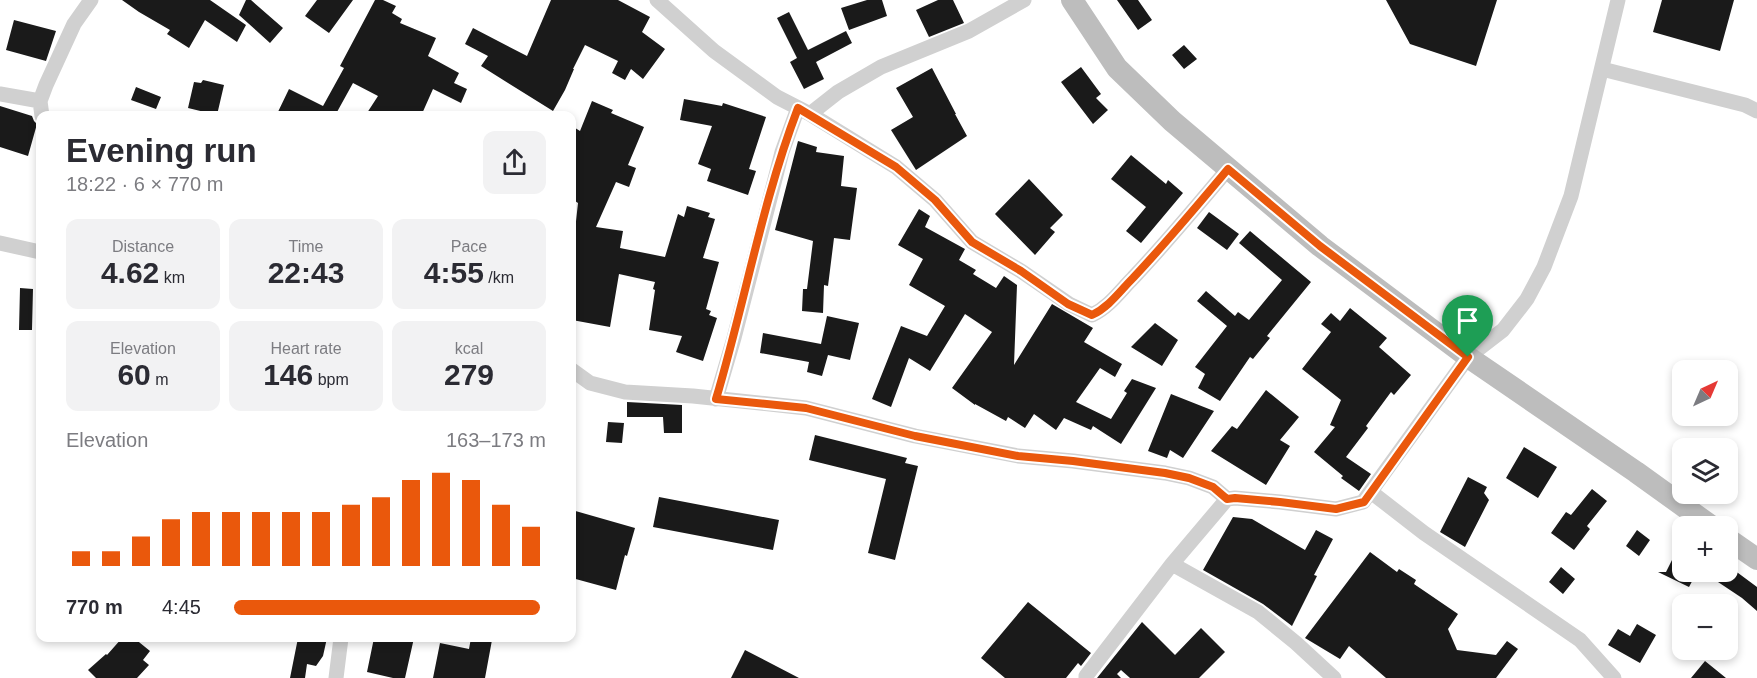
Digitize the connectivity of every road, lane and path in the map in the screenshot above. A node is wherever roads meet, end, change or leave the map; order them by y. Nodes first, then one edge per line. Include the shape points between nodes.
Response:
1 (91, 0) edge
2 (657, 0) edge
3 (1024, 0) edge
4 (1072, 0) edge
5 (1618, 0) edge
6 (1602, 69) junction
7 (0, 94) edge
8 (41, 108) edge
9 (804, 111) junction
10 (1757, 111) edge
11 (1228, 169) junction
12 (0, 243) edge
13 (36, 251) edge
14 (1468, 357) junction
15 (576, 373) edge
16 (716, 399) junction
17 (1371, 492) junction
18 (1227, 499) junction
19 (1697, 516) edge
20 (1738, 546) edge
21 (1757, 560) edge
22 (1172, 564) junction
23 (340, 642) edge
24 (1085, 677) edge
25 (336, 678) edge
26 (1334, 678) edge
27 (1614, 678) edge

1 - 8 street via 74,24 45,85
2 - 9 street via 714,51 777,97
3 - 9 street via 969,31 880,67
4 - 11 main road via 1118,68
5 - 6 street
6 - 10 street
6 - 14 street via 1571,196 1544,267 1527,299 1503,330
7 - 8 street
9 - 11 street via 896,167 935,200 972,242 1068,304 1092,315 1103,310 1124,288
9 - 16 street via 782,152
11 - 14 main road via 1320,246
12 - 13 street
14 - 17 street
14 - 19 main road
15 - 16 street via 590,382 625,392
16 - 18 street via 806,408 915,436 1018,456 1165,473 1213,487
17 - 18 street via 1364,502 1336,509
17 - 27 street via 1580,640
18 - 22 street
20 - 21 main road
22 - 24 street
22 - 26 street via 1258,612
23 - 25 street

